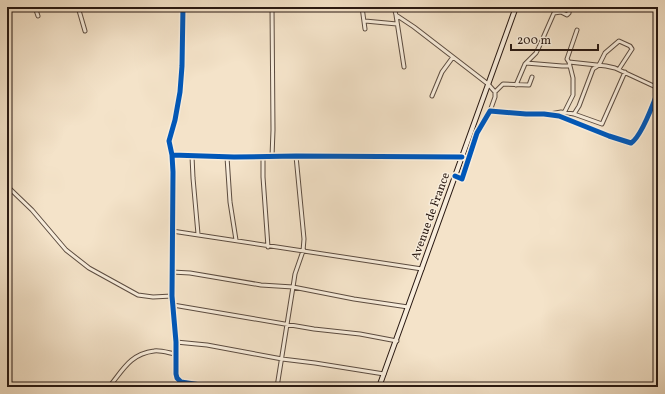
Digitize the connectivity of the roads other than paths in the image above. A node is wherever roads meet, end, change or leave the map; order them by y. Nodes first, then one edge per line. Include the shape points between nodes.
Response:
1 (35, 7) edge
2 (78, 7) edge
3 (183, 7) edge
4 (272, 7) edge
5 (362, 7) edge
6 (394, 7) edge
7 (516, 7) edge
8 (570, 7) edge
9 (396, 15) junction
10 (38, 16) dead end
11 (365, 21) junction
12 (397, 24) junction
13 (365, 29) dead end
14 (576, 30) dead end
15 (85, 31) dead end
16 (453, 57) junction
17 (526, 63) junction
18 (570, 64) junction
19 (599, 65) junction
20 (404, 67) dead end
21 (619, 69) junction
22 (625, 72) junction
23 (532, 78) dead end
24 (488, 84) junction
25 (516, 85) junction
26 (658, 89) edge
27 (495, 92) junction
28 (432, 96) dead end
29 (490, 111) junction
30 (564, 113) junction
31 (544, 114) junction
32 (574, 114) junction
33 (172, 155) junction
34 (192, 156) junction
35 (296, 156) junction
36 (227, 157) junction
37 (272, 157) junction
38 (462, 157) junction
39 (263, 158) junction
40 (455, 176) junction
41 (7, 186) edge
42 (172, 232) junction
43 (198, 234) junction
44 (236, 240) junction
45 (268, 247) junction
46 (303, 251) junction
47 (422, 269) junction
48 (172, 272) junction
49 (293, 288) junction
50 (172, 296) junction
51 (173, 305) junction
52 (408, 307) junction
53 (288, 324) junction
54 (396, 341) junction
55 (176, 342) junction
56 (176, 354) junction
57 (282, 360) junction
58 (384, 374) junction
59 (206, 386) edge
60 (110, 387) edge
61 (214, 387) edge
62 (277, 387) edge
63 (379, 387) edge

1 - 10 street
2 - 15 street
3 - 33 street via 180,92 169,141
4 - 37 street
5 - 11 street
6 - 9 street
7 - 24 street, Avenue de France
8 - 17 street via 567,15 554,12 536,53
9 - 12 street
9 - 16 street
11 - 12 street
11 - 13 street
12 - 20 street
14 - 18 street via 567,59
16 - 24 street
16 - 28 street via 444,68
17 - 18 street via 562,66
17 - 25 street
18 - 19 street
18 - 30 street via 573,95
19 - 21 street
19 - 21 street via 605,53 620,40 632,49
19 - 32 street via 593,68
21 - 22 street
22 - 26 street
22 - 32 street via 602,124
23 - 25 street via 529,86
24 - 27 street
24 - 38 street, Avenue de France
25 - 27 street via 503,84
26 - 31 street via 648,116 637,137 631,142 559,116
27 - 29 street
29 - 31 street
29 - 40 street via 477,133 462,179
30 - 31 street
30 - 32 street
33 - 34 street
33 - 42 street
34 - 36 street
34 - 43 street
35 - 37 street
35 - 38 street
35 - 46 street
36 - 39 street
36 - 44 street
37 - 39 street
38 - 40 street, Avenue de France
39 - 45 street
40 - 47 street, Avenue de France
41 - 50 street via 32,210 66,250 89,268 138,295
42 - 43 street
42 - 48 street
43 - 44 street
44 - 45 street
45 - 46 street
46 - 47 street
46 - 49 street
47 - 52 street, Avenue de France
48 - 49 street
48 - 50 street
49 - 52 street
49 - 53 street
50 - 51 street
51 - 53 street
51 - 55 street
52 - 54 street, Avenue de France
53 - 54 street
53 - 57 street
54 - 58 street, Avenue de France
55 - 56 street
55 - 57 street via 207,345
56 - 59 street via 178,380
56 - 60 street via 155,351 136,356
57 - 58 street
57 - 62 street
58 - 63 street, Avenue de France
59 - 61 street

